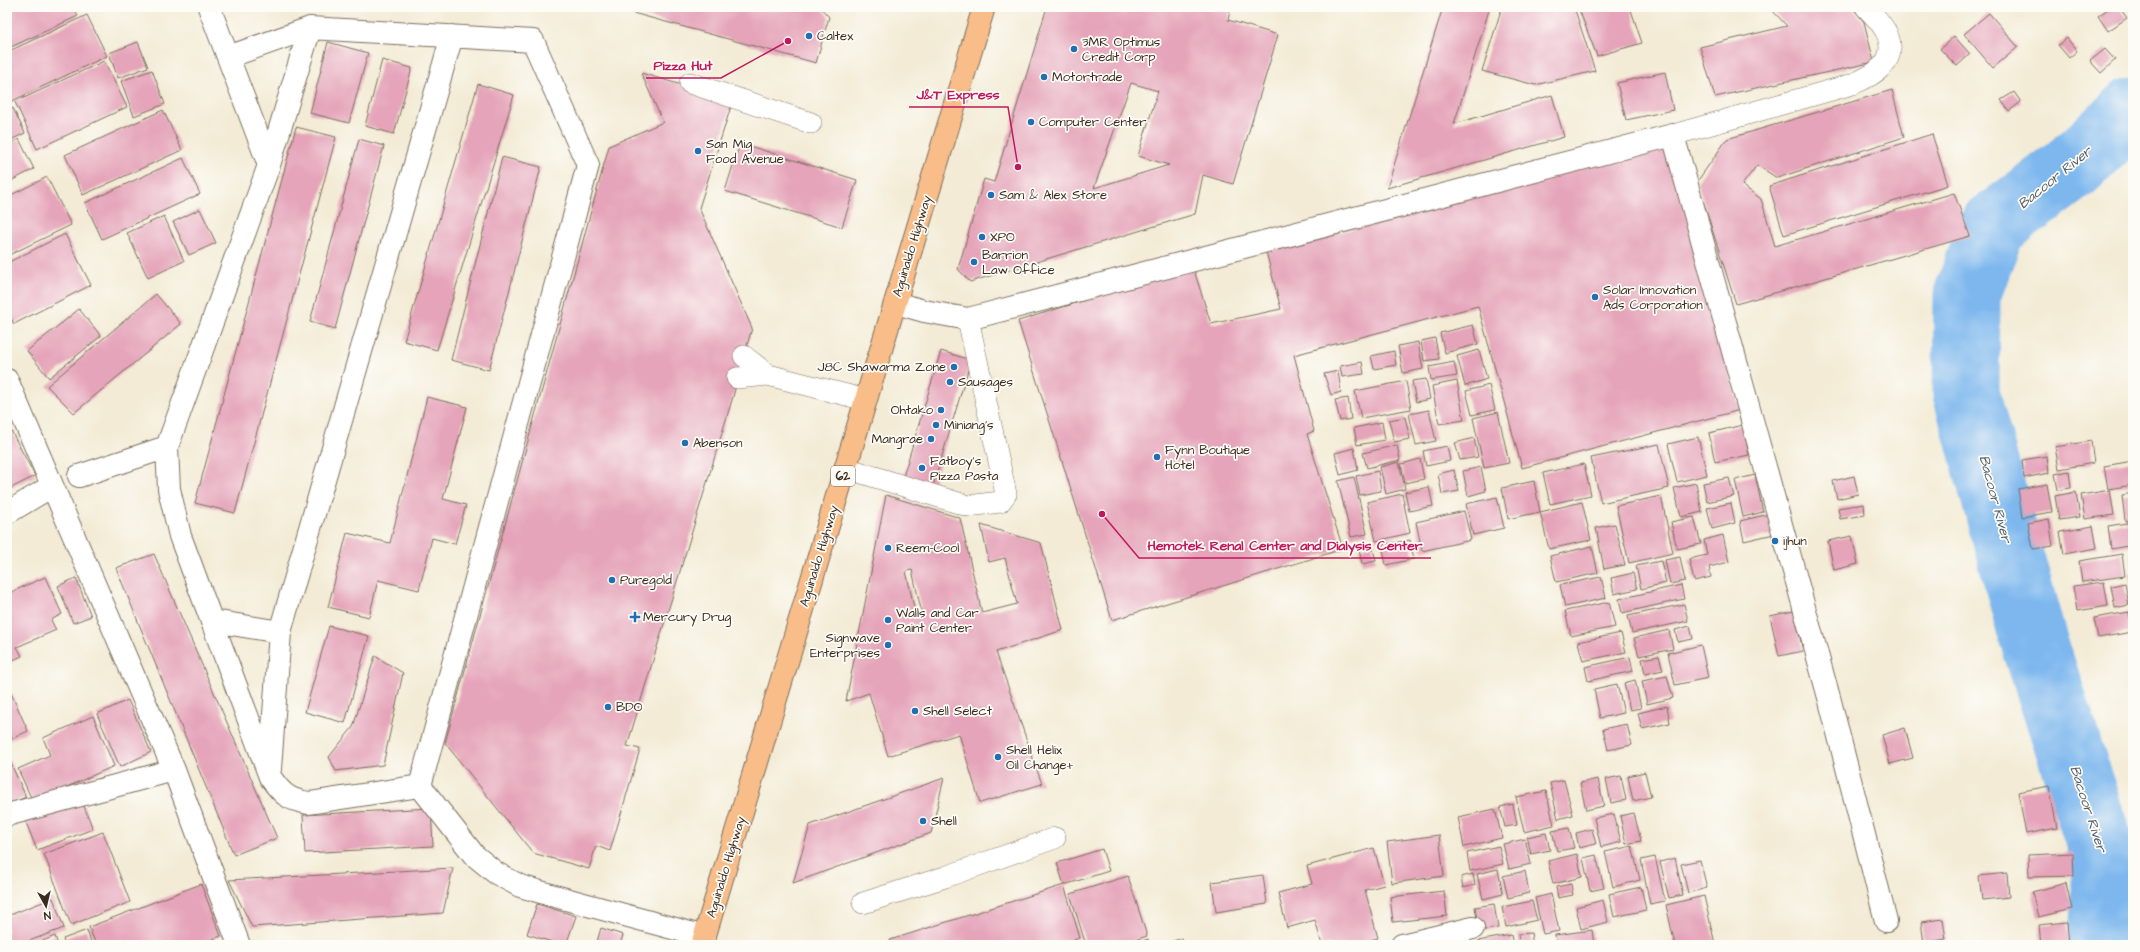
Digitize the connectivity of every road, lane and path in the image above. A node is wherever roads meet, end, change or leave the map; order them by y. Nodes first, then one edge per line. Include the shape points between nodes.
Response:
1 (209, 7) edge
2 (984, 7) edge
3 (1866, 7) edge
4 (310, 28) junction
5 (452, 36) junction
6 (228, 57) junction
7 (690, 83) dead end
8 (811, 123) dead end
9 (1673, 135) junction
10 (269, 165) junction
11 (896, 303) junction
12 (968, 319) junction
13 (744, 356) dead end
14 (768, 375) junction
15 (737, 378) dead end
16 (7, 380) edge
17 (866, 400) junction
18 (167, 447) junction
19 (846, 468) junction
20 (79, 476) dead end
21 (52, 486) junction
22 (7, 513) edge
23 (213, 621) junction
24 (280, 632) junction
25 (174, 770) junction
26 (270, 777) junction
27 (420, 786) junction
28 (7, 815) edge
29 (1055, 838) dead end
30 (863, 903) dead end
31 (1886, 921) dead end
32 (1473, 928) dead end
33 (704, 941) edge
34 (239, 945) edge
35 (1402, 945) edge

1 - 6 street
2 - 11 highway, Aguinaldo Highway / 62
3 - 9 lane via 1887,34 1891,48 1880,70 1853,84
4 - 5 street
4 - 6 street
4 - 10 street
5 - 24 street
5 - 27 street via 533,41 588,165
6 - 10 street
7 - 8 lane
9 - 12 street
9 - 31 street via 1830,701
10 - 18 street
11 - 12 street
11 - 17 highway, Aguinaldo Highway / 62
12 - 19 lane via 1006,494 1000,502 968,506
13 - 14 lane
14 - 15 lane
14 - 17 lane
16 - 21 street
17 - 19 highway, Aguinaldo Highway / 62
18 - 20 street
18 - 23 street via 169,489 180,536
19 - 33 highway, Aguinaldo Highway / 62
21 - 22 street
21 - 25 street
23 - 24 street
23 - 26 street
24 - 26 street
25 - 28 street
25 - 34 street
26 - 27 street via 280,791 293,801 309,803
27 - 33 street via 474,855 520,886
29 - 30 lane
32 - 35 street

